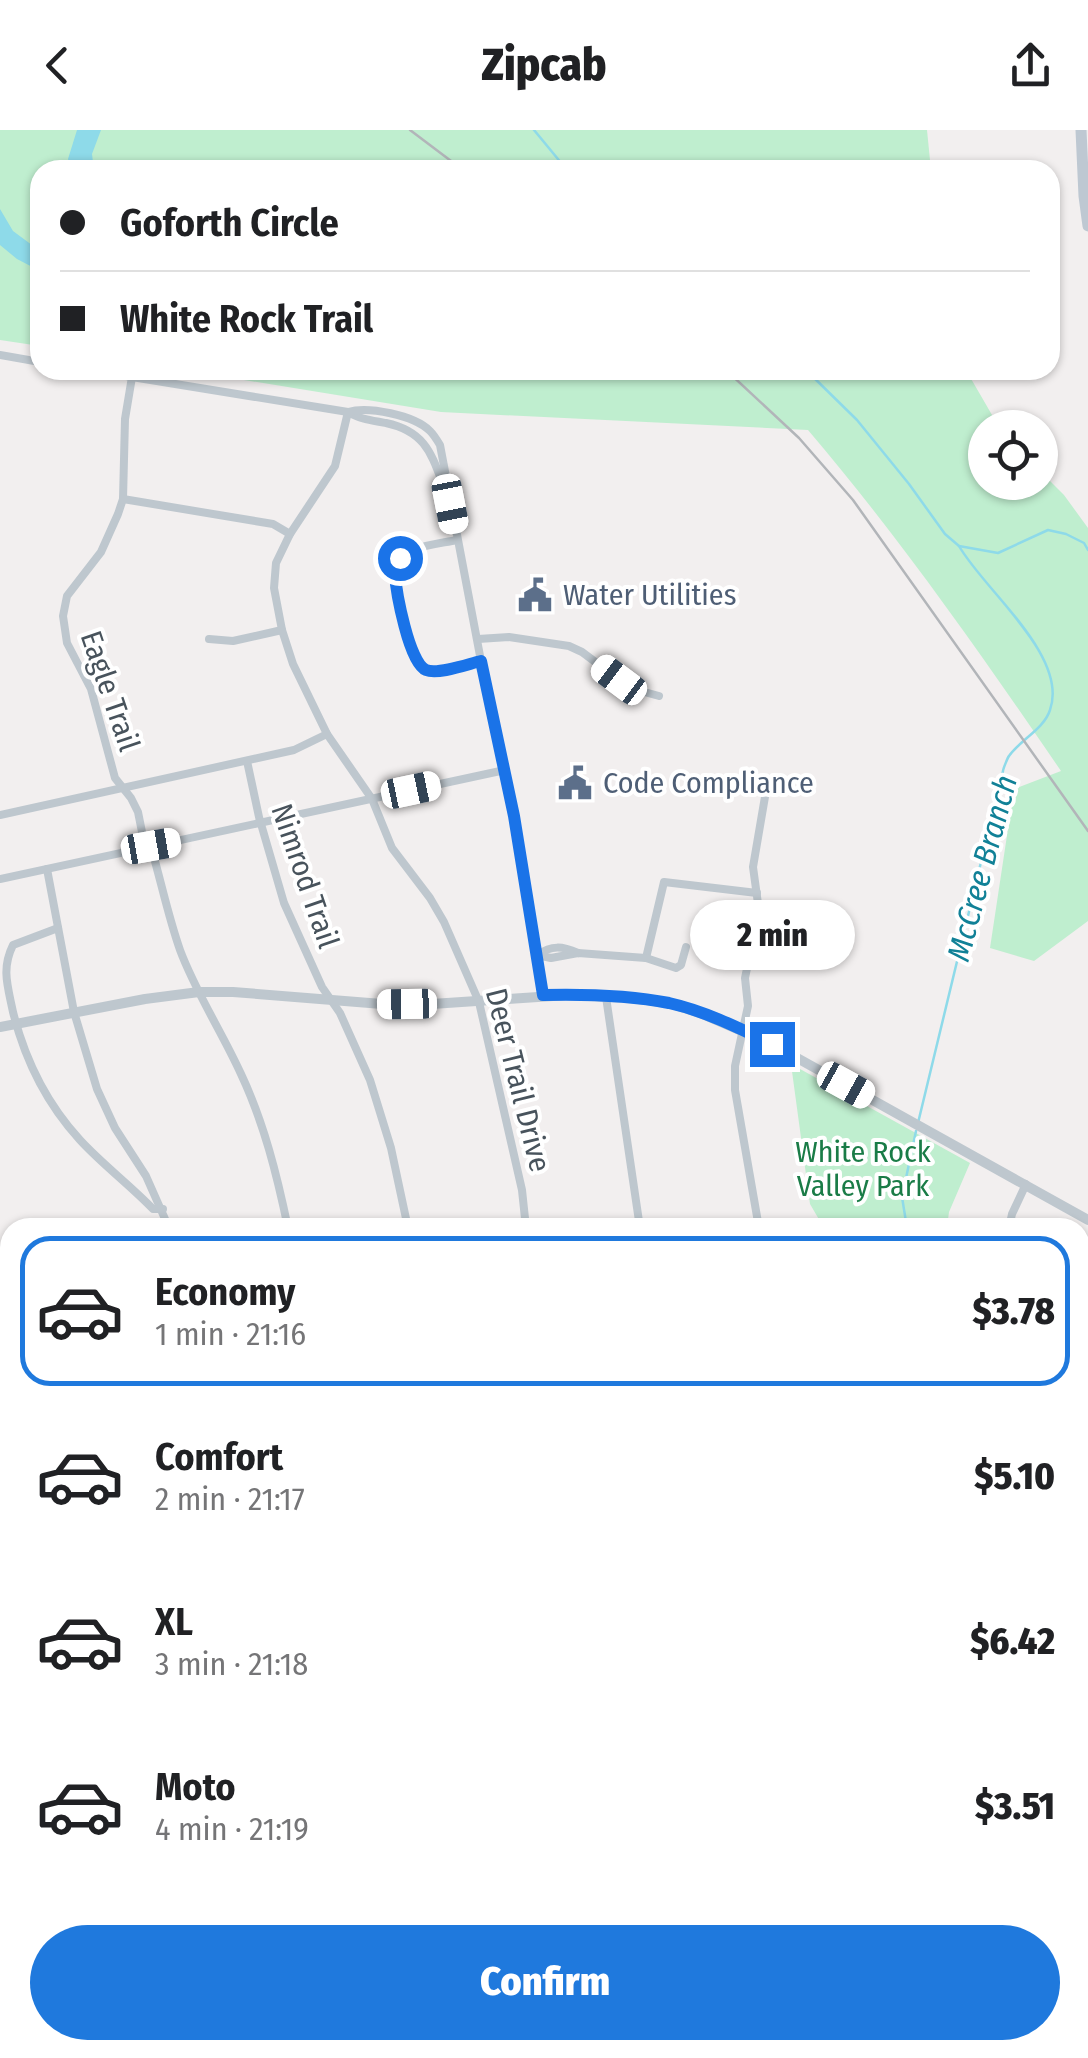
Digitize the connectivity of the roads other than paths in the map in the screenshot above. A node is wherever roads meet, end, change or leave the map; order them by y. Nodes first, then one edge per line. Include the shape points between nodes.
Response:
1 (1081, 130) edge
2 (1088, 226) edge
3 (0, 355) edge
4 (30, 360) edge
5 (132, 380) edge
6 (151, 380) edge
7 (348, 412) junction
8 (123, 499) junction
9 (290, 534) junction
10 (457, 540) junction
11 (282, 630) junction
12 (478, 639) junction
13 (209, 640) dead end
14 (481, 661) junction
15 (659, 696) dead end
16 (327, 734) junction
17 (247, 761) junction
18 (505, 770) junction
19 (784, 781) dead end
20 (122, 788) junction
21 (372, 798) junction
22 (0, 815) edge
23 (261, 823) junction
24 (148, 847) junction
25 (47, 869) junction
26 (0, 879) edge
27 (757, 893) junction
28 (58, 928) junction
29 (686, 947) dead end
30 (537, 955) junction
31 (646, 958) junction
32 (200, 992) junction
33 (543, 995) junction
34 (606, 996) junction
35 (331, 1001) junction
36 (479, 1002) junction
37 (74, 1012) junction
38 (16, 1023) junction
39 (0, 1027) edge
40 (743, 1030) junction
41 (1026, 1184) junction
42 (162, 1209) junction
43 (166, 1218) edge
44 (286, 1218) edge
45 (406, 1218) edge
46 (525, 1218) edge
47 (639, 1218) edge
48 (757, 1218) edge
49 (1011, 1218) edge
50 (1085, 1218) edge

1 - 2 main road
3 - 4 street
5 - 8 street, Eagle Trail
6 - 7 street
7 - 9 street, Deer Trail Drive via 334,466
7 - 10 street via 400,416 428,428 443,456
8 - 9 street via 273,524
8 - 20 street, Eagle Trail via 101,552 67,596 63,616
9 - 11 street, Deer Trail Drive via 274,575
10 - 12 street
10 - 14 street via 407,552 396,564 408,644 416,661 435,672
11 - 13 street
11 - 16 street, Deer Trail Drive
12 - 14 street
12 - 15 street via 569,646 630,688
14 - 18 street
16 - 17 street
16 - 21 street, Deer Trail Drive
17 - 20 street
17 - 23 street, Nimrod Trail
18 - 21 street
18 - 30 street
19 - 27 street via 767,785 753,867
20 - 22 street
20 - 24 street, Eagle Trail
21 - 23 street
21 - 36 street, Deer Trail Drive via 392,848 444,922
23 - 24 street
23 - 35 street, Nimrod Trail via 284,903
24 - 25 street
24 - 32 street, Eagle Trail
25 - 26 street
25 - 28 street
27 - 31 street via 664,882
27 - 40 street
28 - 37 street
28 - 38 street via 13,945 6,957
29 - 31 street via 676,968
30 - 31 street via 564,947
30 - 33 street
32 - 35 street
32 - 37 street
32 - 44 street, Eagle Trail via 258,1112
33 - 34 street
33 - 36 street
34 - 40 street via 668,1003
34 - 47 street
35 - 36 street
35 - 45 street, Nimrod Trail via 383,1118
36 - 46 street, Deer Trail Drive
37 - 38 street
37 - 42 street via 107,1113
38 - 39 street
38 - 42 street via 40,1085 69,1127 153,1209
40 - 41 street
40 - 48 street via 734,1078
41 - 49 street
41 - 50 street
42 - 43 street

